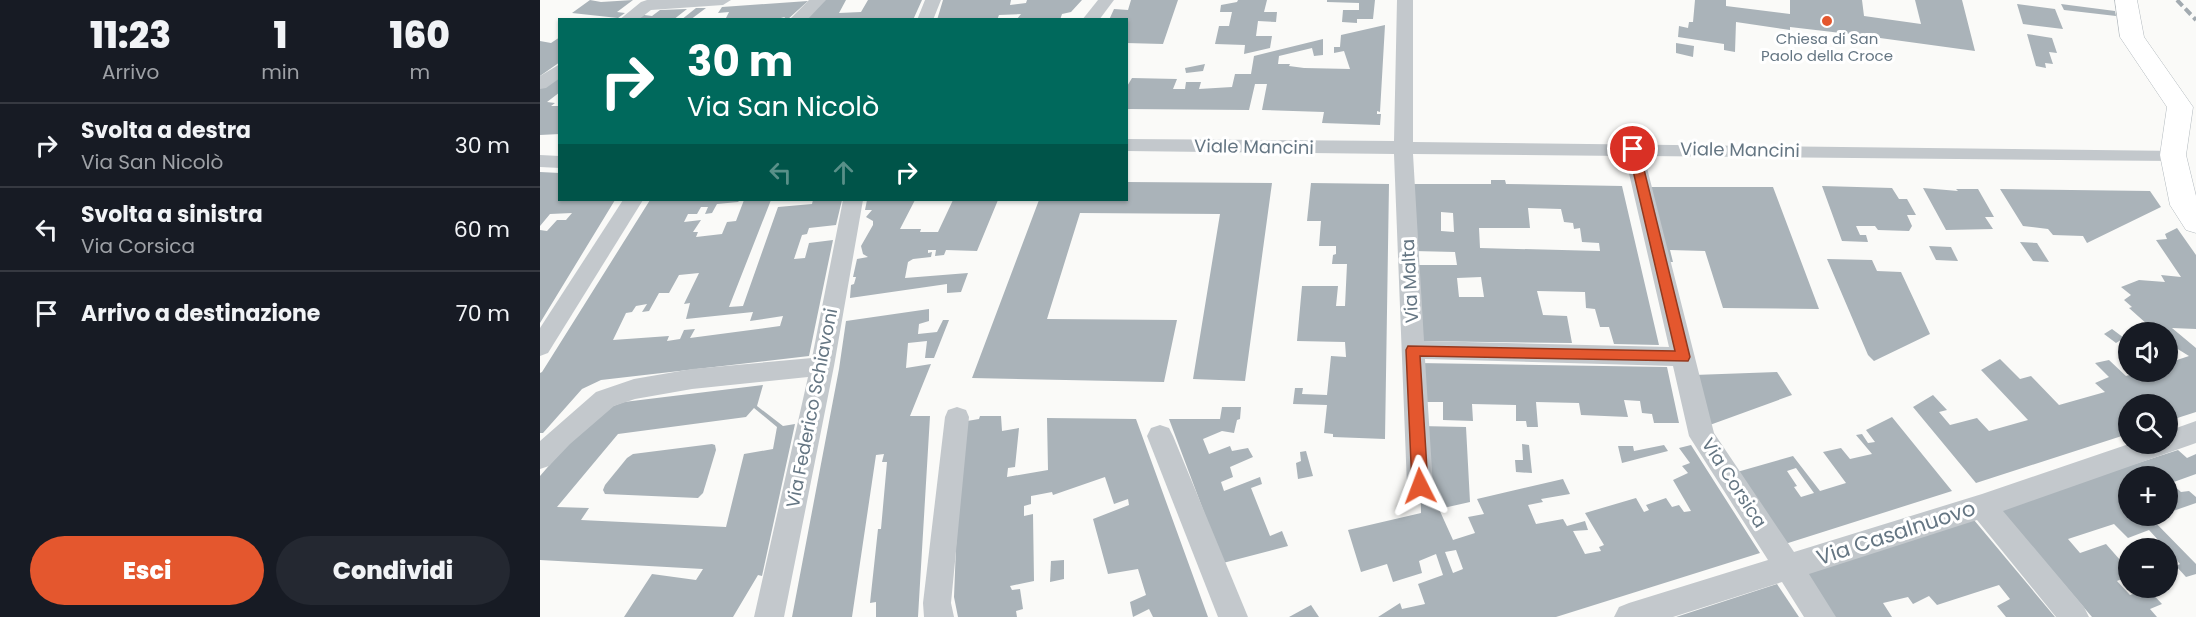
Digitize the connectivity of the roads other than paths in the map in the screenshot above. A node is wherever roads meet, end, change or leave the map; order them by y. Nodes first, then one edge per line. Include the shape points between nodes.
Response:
1 (723, 0) edge
2 (818, 0) edge
3 (933, 0) edge
4 (1107, 0) edge
5 (1405, 0) edge
6 (2126, 0) edge
7 (630, 18) edge
8 (799, 18) edge
9 (926, 18) edge
10 (1092, 18) edge
11 (558, 70) edge
12 (540, 84) edge
13 (1128, 145) edge
14 (1403, 149) junction
15 (1633, 149) junction
16 (2173, 155) junction
17 (540, 161) edge
18 (558, 162) edge
19 (632, 201) edge
20 (853, 201) edge
21 (2196, 223) edge
22 (540, 347) edge
23 (1413, 350) junction
24 (1683, 357) junction
25 (822, 366) junction
26 (957, 417) dead end
27 (2196, 432) edge
28 (1160, 436) dead end
29 (2178, 438) edge
30 (2132, 454) edge
31 (540, 458) edge
32 (1420, 486) dead end
33 (1982, 506) junction
34 (1789, 567) junction
35 (769, 617) edge
36 (939, 617) edge
37 (1233, 617) edge
38 (1629, 617) edge
39 (1821, 617) edge
40 (2074, 617) edge

1 - 7 street via 647,5
2 - 8 street
3 - 9 street
4 - 10 street
5 - 14 street, Via Malta
6 - 16 street via 2132,37 2180,107
11 - 12 street
13 - 14 street, Viale Mancini
14 - 15 street, Viale Mancini
14 - 23 street, Via Malta
15 - 16 street, Viale Mancini
15 - 24 street, Via Corsica
16 - 21 street via 2184,205
17 - 18 street
19 - 22 street
20 - 25 street, Via Federico Schiavoni
23 - 24 street
23 - 32 street, Via Malta
24 - 34 street, Via Corsica via 1702,436
25 - 31 street via 692,379 624,392 604,399
25 - 35 street, Via Federico Schiavoni
26 - 36 street via 937,603
27 - 29 street
28 - 37 street
30 - 33 street, Via Casalnuovo
33 - 34 street, Via Casalnuovo
33 - 40 street
34 - 38 street, Via Casalnuovo
34 - 39 street, Via Corsica

